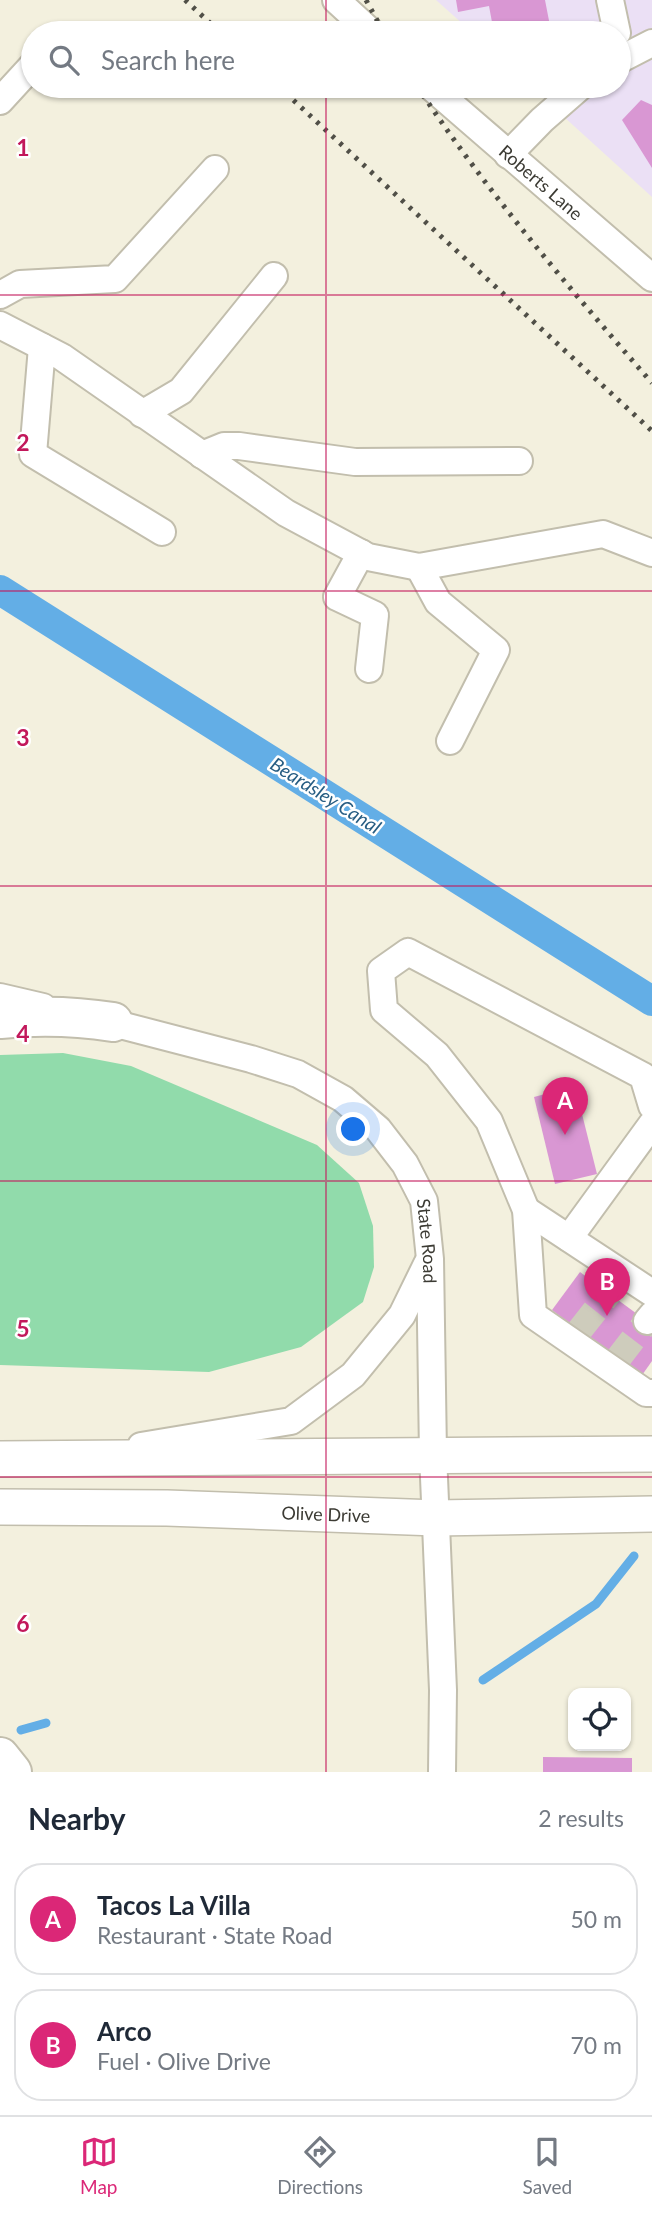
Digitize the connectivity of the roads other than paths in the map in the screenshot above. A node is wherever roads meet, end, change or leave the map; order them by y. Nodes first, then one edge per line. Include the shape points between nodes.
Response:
1 (336, 0) edge
2 (610, 0) edge
3 (359, 21) edge
4 (614, 21) edge
5 (652, 43) edge
6 (631, 46) edge
7 (21, 78) edge
8 (444, 98) edge
9 (567, 98) edge
10 (0, 101) edge
11 (508, 155) junction
12 (215, 169) dead end
13 (274, 276) dead end
14 (652, 278) edge
15 (0, 295) edge
16 (0, 325) edge
17 (42, 347) junction
18 (142, 414) junction
19 (202, 455) junction
20 (519, 461) dead end
21 (162, 531) dead end
22 (361, 553) junction
23 (652, 553) edge
24 (419, 567) junction
25 (369, 669) dead end
26 (450, 741) dead end
27 (0, 997) edge
28 (0, 1019) edge
29 (113, 1023) junction
30 (652, 1106) edge
31 (652, 1125) edge
32 (526, 1210) junction
33 (569, 1238) junction
34 (430, 1259) junction
35 (652, 1293) edge
36 (652, 1393) edge
37 (433, 1454) junction
38 (652, 1454) edge
39 (78, 1457) junction
40 (0, 1459) edge
41 (0, 1507) edge
42 (652, 1514) edge
43 (436, 1518) junction
44 (0, 1757) edge
45 (12, 1772) edge
46 (442, 1772) edge

1 - 3 street
2 - 4 street
5 - 6 street
7 - 10 street
8 - 11 street, Roberts Lane
9 - 11 street
11 - 14 street, Roberts Lane
12 - 15 street via 115,279 20,284
13 - 18 street via 181,391
16 - 17 street
17 - 18 street
17 - 21 street via 33,454
18 - 19 street
19 - 20 street via 224,446 239,446 355,463
19 - 22 street via 286,513
22 - 24 street
22 - 25 street via 337,597 375,615
23 - 24 street via 603,534
24 - 26 street via 438,601 496,650
27 - 29 street, State Road
28 - 29 highway via 39,1015
29 - 34 street, State Road via 298,1074 344,1100 378,1129 405,1164 424,1201
30 - 32 street via 643,1076 408,952 381,971 384,1010 437,1055 489,1121
31 - 33 street
32 - 33 street
32 - 36 street via 533,1315 575,1336 646,1394
33 - 35 street via 616,1283
34 - 37 street, State Road
34 - 39 street via 402,1315 353,1375 291,1420
37 - 38 main road
37 - 39 main road
37 - 43 street, State Road
39 - 40 main road
41 - 43 main road, Olive Drive
42 - 43 main road, Olive Drive
43 - 46 street, State Road
44 - 45 highway

